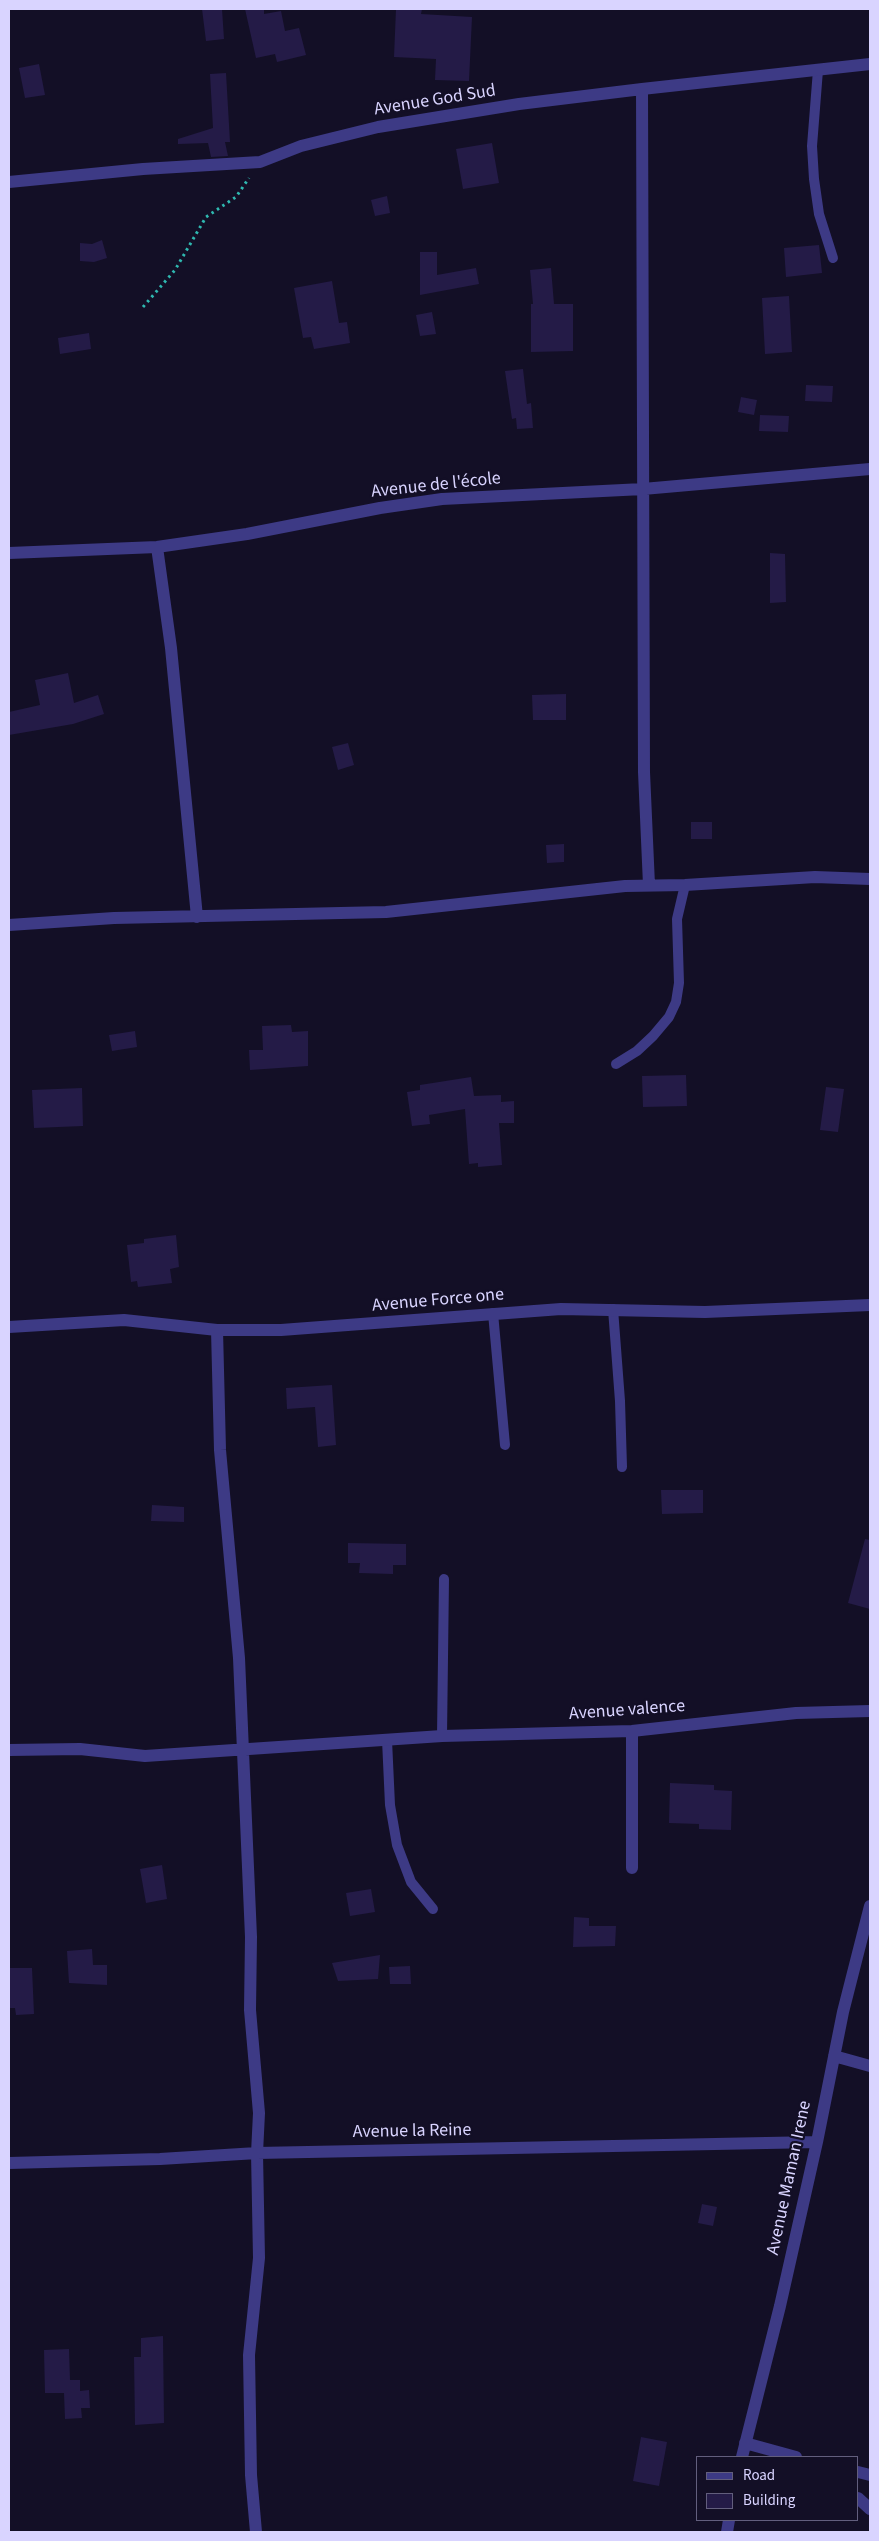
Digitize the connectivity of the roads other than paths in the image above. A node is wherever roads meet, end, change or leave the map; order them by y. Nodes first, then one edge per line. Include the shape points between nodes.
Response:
1 (870, 64) edge
2 (818, 70) junction
3 (642, 89) junction
4 (9, 182) edge
5 (833, 258) dead end
6 (870, 469) edge
7 (642, 489) junction
8 (157, 547) junction
9 (9, 553) edge
10 (870, 879) edge
11 (649, 885) junction
12 (685, 885) junction
13 (197, 916) junction
14 (9, 925) edge
15 (616, 1064) dead end
16 (870, 1305) edge
17 (613, 1310) junction
18 (493, 1313) junction
19 (9, 1326) edge
20 (218, 1330) junction
21 (505, 1445) dead end
22 (622, 1467) dead end
23 (444, 1579) dead end
24 (870, 1711) edge
25 (632, 1731) junction
26 (442, 1736) junction
27 (387, 1740) junction
28 (243, 1748) junction
29 (9, 1750) edge
30 (632, 1868) dead end
31 (870, 1906) edge
32 (433, 1909) dead end
33 (834, 2056) junction
34 (870, 2066) edge
35 (817, 2142) junction
36 (257, 2153) junction
37 (9, 2164) edge
38 (745, 2443) junction
39 (742, 2456) edge
40 (792, 2456) edge
41 (859, 2499) edge
42 (870, 2509) edge
43 (256, 2532) edge

1 - 2 street, Avenue God Sud
2 - 3 street, Avenue God Sud
2 - 5 lane via 812,146 814,179
3 - 4 street, Avenue God Sud via 520,104 378,127 301,146 260,162
3 - 7 street
6 - 7 street, Avenue de l'école
7 - 8 street, Avenue de l'école via 442,499
7 - 11 street via 644,772
8 - 9 street, Avenue de l'école
8 - 13 street via 171,648
10 - 12 street via 815,877
11 - 12 street
11 - 13 street via 516,896 386,912
12 - 15 lane via 677,919 679,983 676,1002 669,1017 653,1036
13 - 14 street
16 - 17 street, Avenue Force one via 705,1312
17 - 18 street, Avenue Force one
17 - 22 lane
18 - 20 street, Avenue Force one via 281,1330
18 - 21 lane
19 - 20 street, Avenue Force one via 124,1320
20 - 28 street via 220,1450 236,1623
23 - 26 lane
24 - 25 street, Avenue valence via 796,1713
25 - 26 street, Avenue valence
25 - 30 street
26 - 27 street, Avenue valence
27 - 28 street, Avenue valence
27 - 32 lane via 390,1805 397,1845 411,1882
28 - 29 street, Avenue valence via 145,1756 80,1749
28 - 36 street via 251,1937 250,2010 259,2114
31 - 33 street, Avenue Maman Irene
33 - 34 street
33 - 35 street, Avenue Maman Irene
35 - 36 street, Avenue la Reine
35 - 38 street, Avenue Maman Irene
36 - 37 street, Avenue la Reine
36 - 43 street via 259,2258 249,2355 251,2475
38 - 39 street, Avenue Maman Irene
38 - 40 street
41 - 42 street

